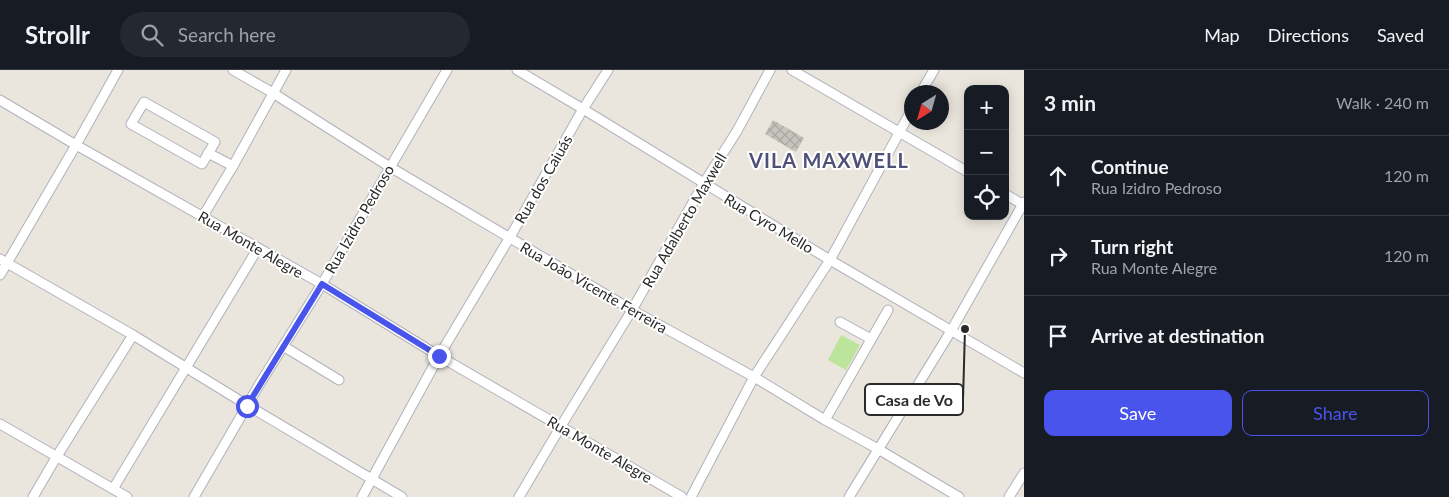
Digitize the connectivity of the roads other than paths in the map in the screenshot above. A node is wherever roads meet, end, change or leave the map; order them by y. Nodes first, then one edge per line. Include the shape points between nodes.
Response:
1 (118, 70) edge
2 (233, 70) edge
3 (286, 70) edge
4 (447, 70) edge
5 (517, 70) edge
6 (608, 70) edge
7 (770, 70) edge
8 (792, 70) edge
9 (934, 70) edge
10 (925, 85) edge
11 (273, 93) junction
12 (0, 100) edge
13 (583, 109) junction
14 (904, 123) edge
15 (899, 131) junction
16 (76, 145) junction
17 (208, 152) junction
18 (233, 166) junction
19 (390, 167) junction
20 (964, 170) edge
21 (704, 183) junction
22 (1009, 196) edge
23 (1024, 204) edge
24 (203, 216) junction
25 (510, 237) junction
26 (258, 248) junction
27 (830, 260) junction
28 (4, 261) edge
29 (0, 275) edge
30 (322, 284) junction
31 (632, 310) junction
32 (888, 310) dead end
33 (840, 322) dead end
34 (951, 331) junction
35 (132, 335) junction
36 (871, 339) junction
37 (283, 346) junction
38 (439, 356) junction
39 (185, 368) junction
40 (1024, 373) edge
41 (754, 377) junction
42 (339, 380) dead end
43 (247, 406) junction
44 (825, 420) junction
45 (0, 424) edge
46 (560, 426) junction
47 (878, 449) junction
48 (57, 456) junction
49 (1024, 473) edge
50 (372, 479) junction
51 (113, 489) junction
52 (33, 497) edge
53 (127, 497) edge
54 (194, 497) edge
55 (362, 497) edge
56 (402, 497) edge
57 (519, 497) edge
58 (682, 497) edge
59 (691, 497) edge
60 (849, 497) edge
61 (959, 497) edge
62 (1009, 497) edge

1 - 16 street
2 - 11 street, Rua João Vicente Ferreira
3 - 11 street
4 - 19 street, Rua Izidro Pedroso
5 - 13 street, Rua Cyro Mello
6 - 13 street, Rua dos Caiuás
7 - 21 street, Rua Adalberto Maxwell
8 - 15 street
9 - 10 street
11 - 18 street
11 - 19 street, Rua João Vicente Ferreira
12 - 16 street, Rua Monte Alegre
13 - 21 street, Rua Cyro Mello
13 - 25 street, Rua dos Caiuás
14 - 15 street
15 - 20 street
15 - 27 street
16 - 24 street, Rua Monte Alegre
16 - 28 street
17 - 17 street via 214,142 144,102 131,124 202,164
17 - 18 street
18 - 24 street
19 - 25 street, Rua João Vicente Ferreira
19 - 30 street, Rua Izidro Pedroso
21 - 27 street, Rua Cyro Mello
21 - 31 street, Rua Adalberto Maxwell
22 - 23 street
23 - 34 street
24 - 26 street, Rua Monte Alegre
25 - 31 street, Rua João Vicente Ferreira
25 - 38 street, Rua dos Caiuás
26 - 30 street, Rua Monte Alegre
26 - 39 street
27 - 34 street, Rua Cyro Mello
27 - 41 street
28 - 29 street
28 - 35 street
30 - 37 street, Rua Izidro Pedroso
30 - 38 street, Rua Monte Alegre
31 - 41 street, Rua João Vicente Ferreira
31 - 46 street, Rua Adalberto Maxwell
32 - 36 street
33 - 36 street
34 - 40 street, Rua Cyro Mello
34 - 47 street
35 - 39 street
35 - 48 street
36 - 44 street
37 - 42 street
37 - 43 street, Rua Izidro Pedroso
38 - 46 street, Rua Monte Alegre
38 - 50 street, Rua dos Caiuás
39 - 43 street
39 - 51 street
41 - 44 street, Rua João Vicente Ferreira
41 - 59 street
43 - 50 street
43 - 54 street, Rua Izidro Pedroso
44 - 47 street, Rua João Vicente Ferreira
45 - 48 street
46 - 57 street, Rua Adalberto Maxwell
46 - 58 street, Rua Monte Alegre
47 - 60 street
47 - 61 street, Rua João Vicente Ferreira
48 - 51 street
48 - 52 street
49 - 62 street
50 - 55 street, Rua dos Caiuás
50 - 56 street
51 - 53 street

